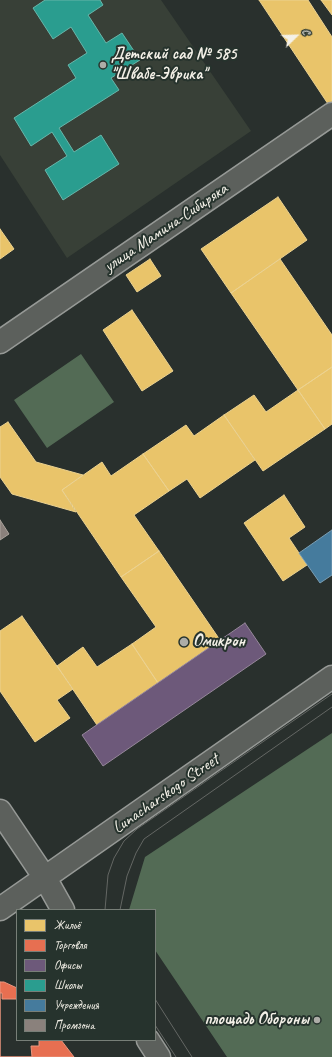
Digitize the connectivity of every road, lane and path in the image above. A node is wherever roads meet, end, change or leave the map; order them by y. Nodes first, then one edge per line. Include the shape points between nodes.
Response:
1 (332, 114) edge
2 (0, 342) edge
3 (332, 677) edge
4 (0, 812) edge
5 (45, 878) junction
6 (0, 909) edge
7 (62, 909) edge
8 (149, 1041) edge
9 (159, 1057) edge

1 - 2 street, улица Мамина-Сибиряка
3 - 5 street, Lunacharskogo Street
4 - 5 street
5 - 6 street, Lunacharskogo Street
5 - 7 street
8 - 9 street

